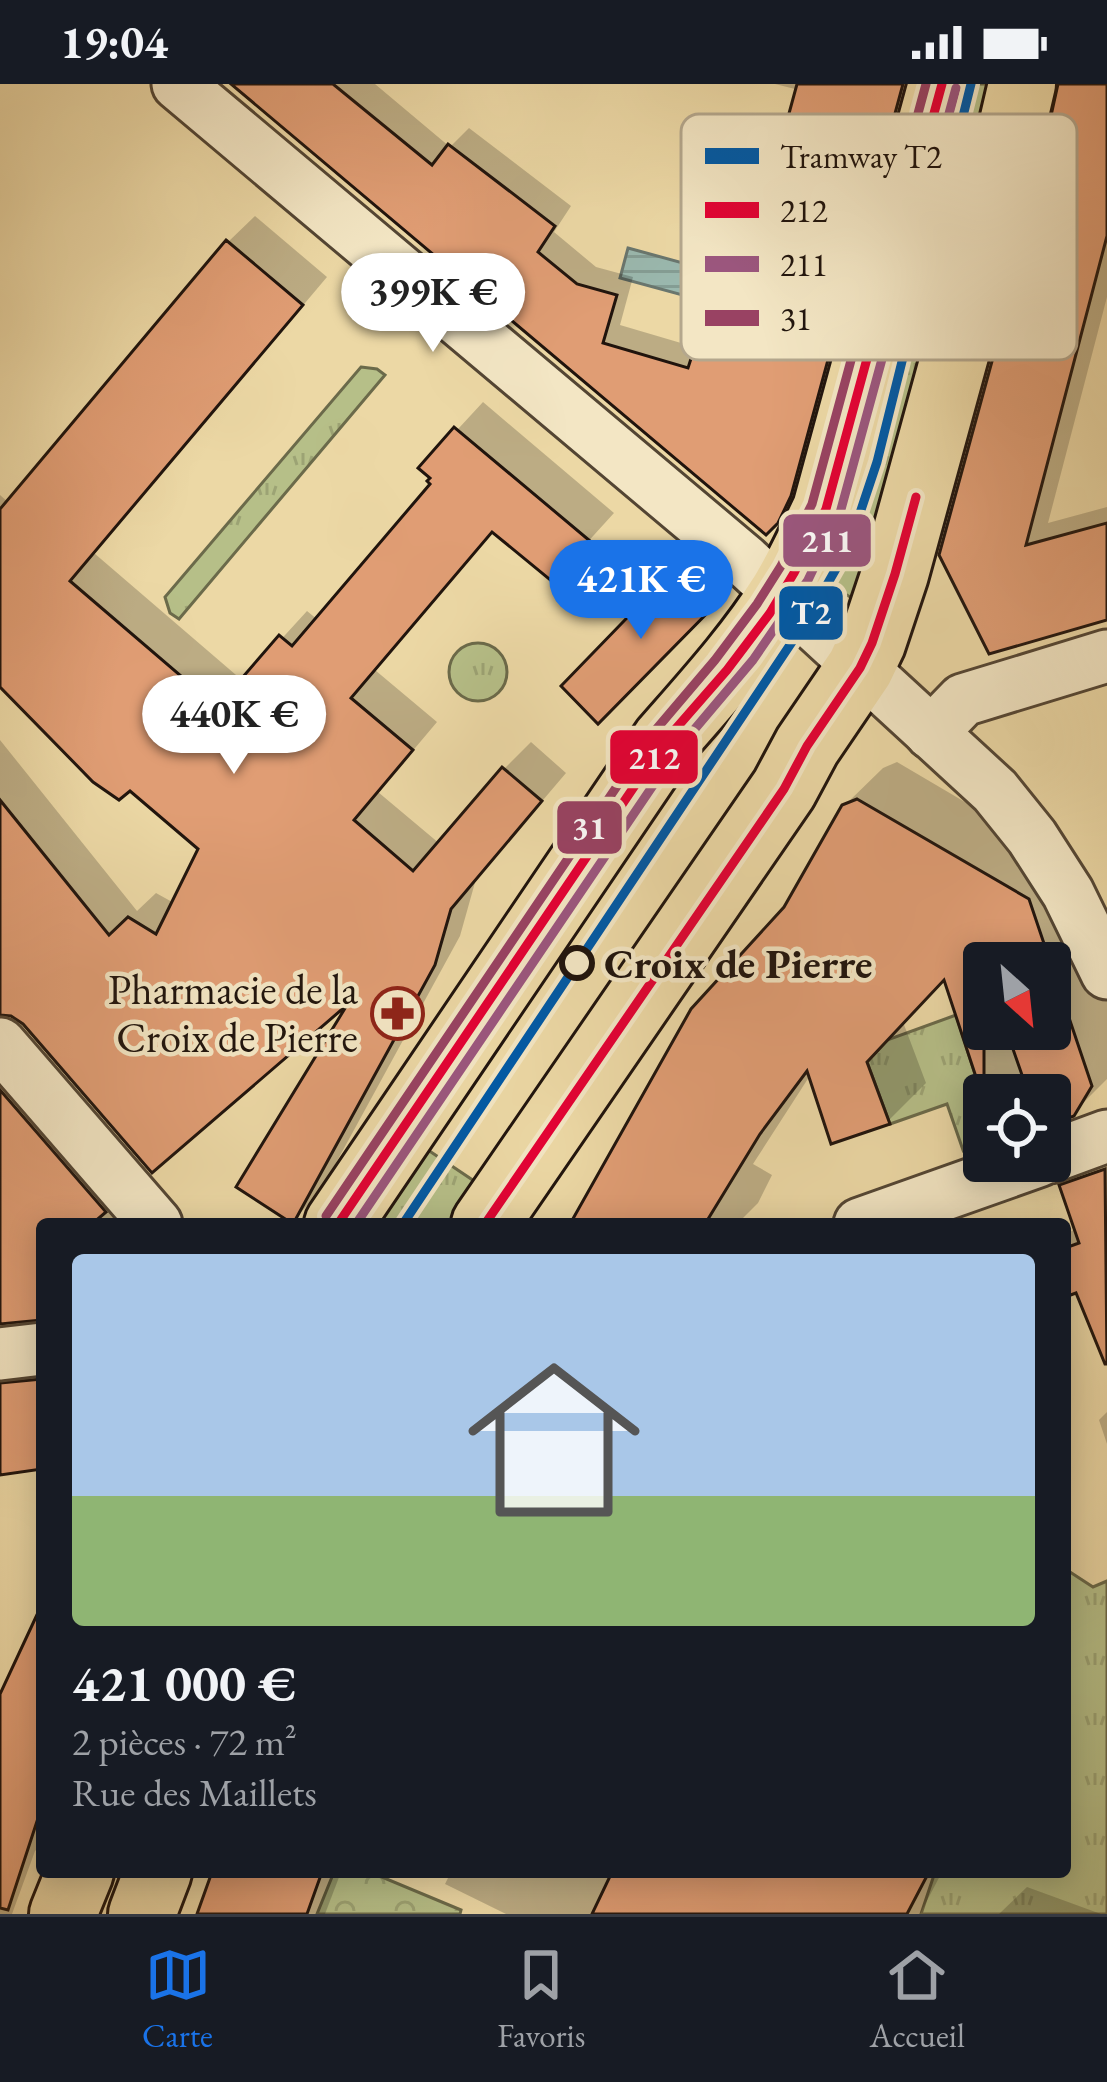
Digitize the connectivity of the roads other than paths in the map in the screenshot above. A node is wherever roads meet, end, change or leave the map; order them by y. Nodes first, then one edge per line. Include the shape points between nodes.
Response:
1 (178, 84) edge
2 (942, 84) edge
3 (1022, 84) edge
4 (934, 114) edge
5 (1015, 114) edge
6 (867, 360) edge
7 (954, 360) edge
8 (782, 594) junction
9 (1107, 656) edge
10 (860, 668) junction
11 (931, 733) junction
12 (1107, 973) edge
13 (0, 1044) edge
14 (1107, 1136) edge
15 (1071, 1149) edge
16 (979, 1182) edge
17 (151, 1218) edge
18 (342, 1218) edge
19 (489, 1218) edge
20 (877, 1218) edge
21 (36, 1350) edge
22 (0, 1354) edge
23 (78, 1878) edge
24 (156, 1878) edge
25 (63, 1914) edge
26 (142, 1914) edge

1 - 8 street
2 - 4 main road
3 - 5 main road
6 - 8 main road via 826,509
7 - 10 main road
8 - 10 street
8 - 18 main road via 665,741
9 - 11 street via 962,700
10 - 11 street
10 - 19 main road
11 - 12 street via 1032,837
13 - 17 street
14 - 15 street
16 - 20 street
21 - 22 street
23 - 25 main road
24 - 26 main road

